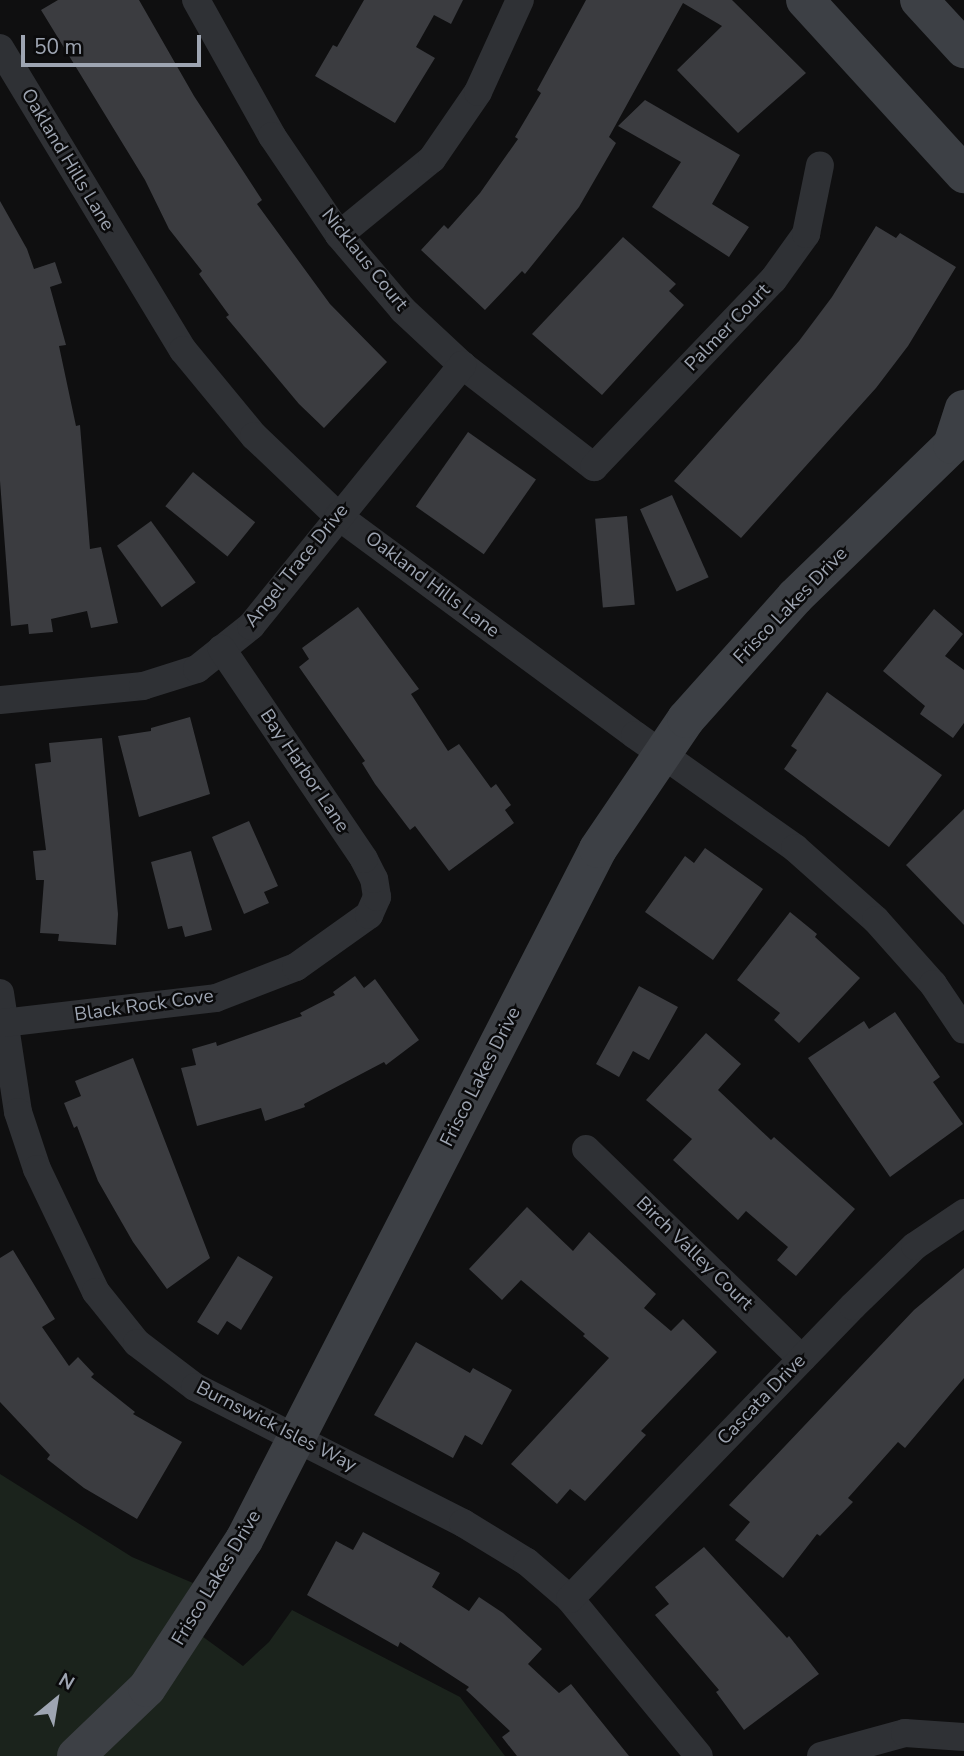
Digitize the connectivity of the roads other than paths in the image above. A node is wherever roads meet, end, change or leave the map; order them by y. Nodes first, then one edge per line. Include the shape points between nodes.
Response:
1 (196, 0) edge
2 (520, 0) edge
3 (805, 0) edge
4 (919, 0) edge
5 (0, 48) edge
6 (964, 49) edge
7 (820, 165) dead end
8 (964, 174) edge
9 (339, 235) junction
10 (462, 365) junction
11 (964, 409) edge
12 (958, 443) edge
13 (594, 467) joint
14 (338, 516) junction
15 (222, 649) junction
16 (0, 700) edge
17 (662, 754) junction
18 (377, 898) joint
19 (0, 993) edge
20 (3, 1023) junction
21 (964, 1030) edge
22 (586, 1149) dead end
23 (964, 1213) edge
24 (802, 1359) junction
25 (297, 1437) junction
26 (570, 1599) junction
27 (964, 1737) edge
28 (76, 1756) edge
29 (699, 1756) edge
30 (821, 1756) edge

1 - 9 street, Nicklaus Court via 272,136
2 - 9 street via 478,92 432,159
3 - 8 street
4 - 6 street
5 - 14 street, Oakland Hills Lane via 183,350 254,436
7 - 13 street, Palmer Court via 806,234 773,280
9 - 10 street, Nicklaus Court via 403,310
10 - 13 street, Nicklaus Court
10 - 14 street, Angel Trace Drive
11 - 12 street, Frisco Lakes Drive
12 - 17 street, Frisco Lakes Drive via 795,597 686,719
14 - 15 street, Angel Trace Drive via 251,626
14 - 17 street, Oakland Hills Lane
15 - 16 street, Angel Trace Drive via 197,669 143,686
15 - 18 street, Bay Harbor Lane via 364,859
17 - 21 street, Oakland Hills Lane via 795,848 876,920 933,984
17 - 25 street, Frisco Lakes Drive via 598,849
18 - 20 street, Black Rock Cove via 369,915 296,967 216,998
19 - 20 street, Burnswick Isles Way
20 - 25 street, Burnswick Isles Way via 18,1112 37,1169 96,1292 138,1343 195,1387
22 - 24 street, Birch Valley Court
23 - 24 street, Cascata Drive via 915,1246
24 - 26 street, Cascata Drive
25 - 26 street, Burnswick Isles Way via 463,1523 527,1562
25 - 28 street, Frisco Lakes Drive via 244,1540 183,1637 147,1688
26 - 29 street, Burnswick Isles Way
27 - 30 street via 905,1733

